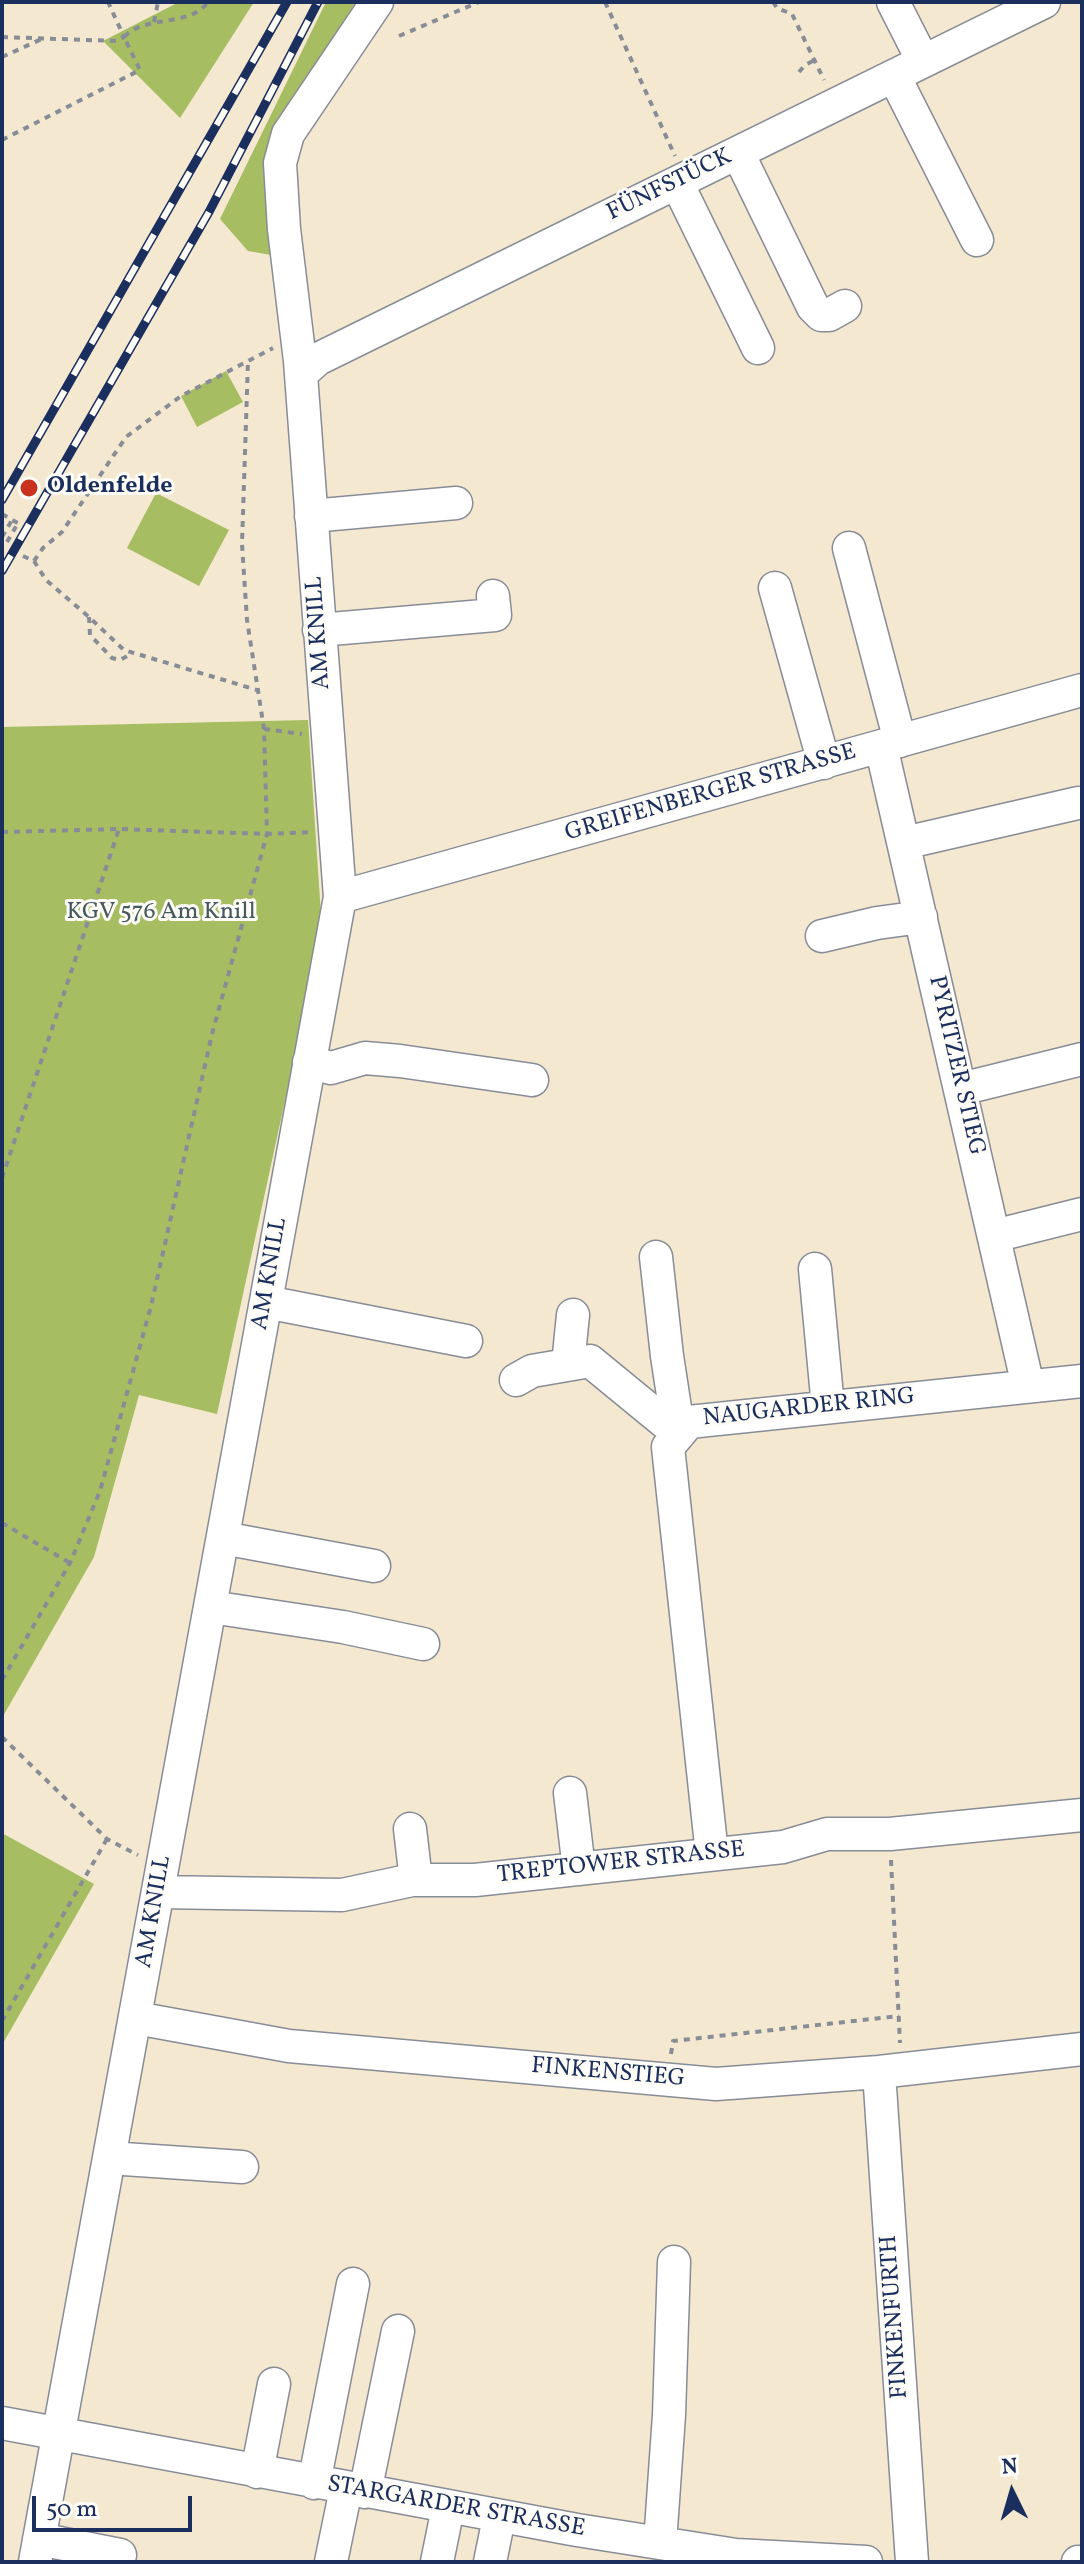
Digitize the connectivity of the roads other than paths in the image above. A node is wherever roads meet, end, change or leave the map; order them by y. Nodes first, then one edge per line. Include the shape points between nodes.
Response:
1 (377, 2) edge
2 (893, 2) edge
3 (1044, 2) edge
4 (923, 61) junction
5 (894, 76) junction
6 (738, 153) junction
7 (681, 180) junction
8 (977, 240) dead end
9 (845, 306) dead end
10 (758, 348) dead end
11 (300, 360) junction
12 (456, 503) dead end
13 (311, 516) junction
14 (849, 548) dead end
15 (775, 588) dead end
16 (493, 596) dead end
17 (319, 630) junction
18 (1082, 690) edge
19 (891, 744) junction
20 (824, 763) junction
21 (1078, 803) dead end
22 (904, 843) junction
23 (340, 897) junction
24 (921, 917) junction
25 (822, 936) dead end
26 (1082, 1059) edge
27 (309, 1062) junction
28 (532, 1080) dead end
29 (961, 1089) junction
30 (1082, 1214) edge
31 (994, 1236) junction
32 (656, 1257) dead end
33 (815, 1269) dead end
34 (266, 1302) junction
35 (573, 1315) dead end
36 (466, 1341) dead end
37 (568, 1364) junction
38 (516, 1380) dead end
39 (1082, 1381) edge
40 (1028, 1386) junction
41 (828, 1407) junction
42 (679, 1434) junction
43 (224, 1532) junction
44 (315, 1540) dead end
45 (374, 1566) dead end
46 (211, 1607) junction
47 (423, 1644) dead end
48 (570, 1793) dead end
49 (1082, 1815) edge
50 (590, 1821) dead end
51 (410, 1829) dead end
52 (712, 1854) junction
53 (588, 1868) junction
54 (161, 1879) junction
55 (416, 1880) junction
56 (136, 2018) junction
57 (1082, 2049) edge
58 (890, 2070) junction
59 (109, 2158) junction
60 (242, 2167) dead end
61 (674, 2262) dead end
62 (353, 2284) dead end
63 (398, 2331) dead end
64 (274, 2384) dead end
65 (2, 2423) edge
66 (57, 2434) junction
67 (257, 2472) junction
68 (314, 2483) junction
69 (356, 2490) junction
70 (448, 2508) junction
71 (499, 2518) junction
72 (37, 2550) edge
73 (676, 2551) edge
74 (120, 2555) dead end
75 (331, 2562) edge
76 (437, 2562) edge
77 (490, 2562) edge
78 (866, 2562) edge
79 (912, 2562) edge

1 - 11 street, AM KNILL via 283,146 284,229
2 - 4 street
3 - 4 street, FÜNFSTÜCK
4 - 5 street, FÜNFSTÜCK
5 - 6 street, FÜNFSTÜCK
5 - 8 street
6 - 7 street, FÜNFSTÜCK
6 - 9 street via 813,307 829,315
7 - 10 street
7 - 11 street, FÜNFSTÜCK via 318,359
11 - 13 street, AM KNILL
12 - 13 street
13 - 17 street, AM KNILL
14 - 19 street, PYRITZER STIEG
15 - 20 street
16 - 17 street via 495,615
17 - 23 street, AM KNILL
18 - 19 street, GREIFENBERGER STRASSE
19 - 20 street, GREIFENBERGER STRASSE
19 - 22 street, PYRITZER STIEG
20 - 23 street, GREIFENBERGER STRASSE
21 - 22 street
22 - 24 street, PYRITZER STIEG
23 - 27 street, AM KNILL
24 - 25 street
24 - 29 street, PYRITZER STIEG
26 - 29 street
27 - 28 street via 331,1068 365,1058
27 - 34 street, AM KNILL
29 - 31 street, PYRITZER STIEG
30 - 31 street
31 - 40 street, PYRITZER STIEG
32 - 42 street
33 - 41 street
34 - 36 street
34 - 43 street, AM KNILL
35 - 37 street
37 - 38 street
37 - 42 street via 590,1361
39 - 40 street, NAUGARDER RING
40 - 41 street, NAUGARDER RING
41 - 42 street, NAUGARDER RING via 689,1422
42 - 52 street, NAUGARDER RING via 668,1447
43 - 44 street
43 - 45 street
43 - 46 street, AM KNILL
46 - 47 street
46 - 54 street, AM KNILL
48 - 53 street
49 - 52 street, TREPTOWER STRASSE via 890,1834 827,1834 783,1847
50 - 53 street
51 - 55 street
52 - 53 street, TREPTOWER STRASSE
53 - 55 street, TREPTOWER STRASSE via 475,1880
54 - 55 street, TREPTOWER STRASSE via 342,1895
54 - 56 street, AM KNILL
56 - 58 street, FINKENSTIEG via 289,2046 716,2084
56 - 59 street, AM KNILL
57 - 58 street, FINKENSTIEG
58 - 79 street, FINKENFURTH
59 - 60 street
59 - 66 street, AM KNILL
61 - 73 street via 669,2415
62 - 68 street
63 - 69 street
64 - 67 street
65 - 66 street, STARGARDER STRASSE
66 - 67 street, STARGARDER STRASSE
66 - 72 street, AM KNILL
67 - 68 street, STARGARDER STRASSE
68 - 69 street, STARGARDER STRASSE
69 - 70 street, STARGARDER STRASSE
69 - 75 street
70 - 71 street, STARGARDER STRASSE
70 - 76 street
71 - 73 street, STARGARDER STRASSE
71 - 77 street
72 - 74 street
73 - 78 street, STARGARDER STRASSE

